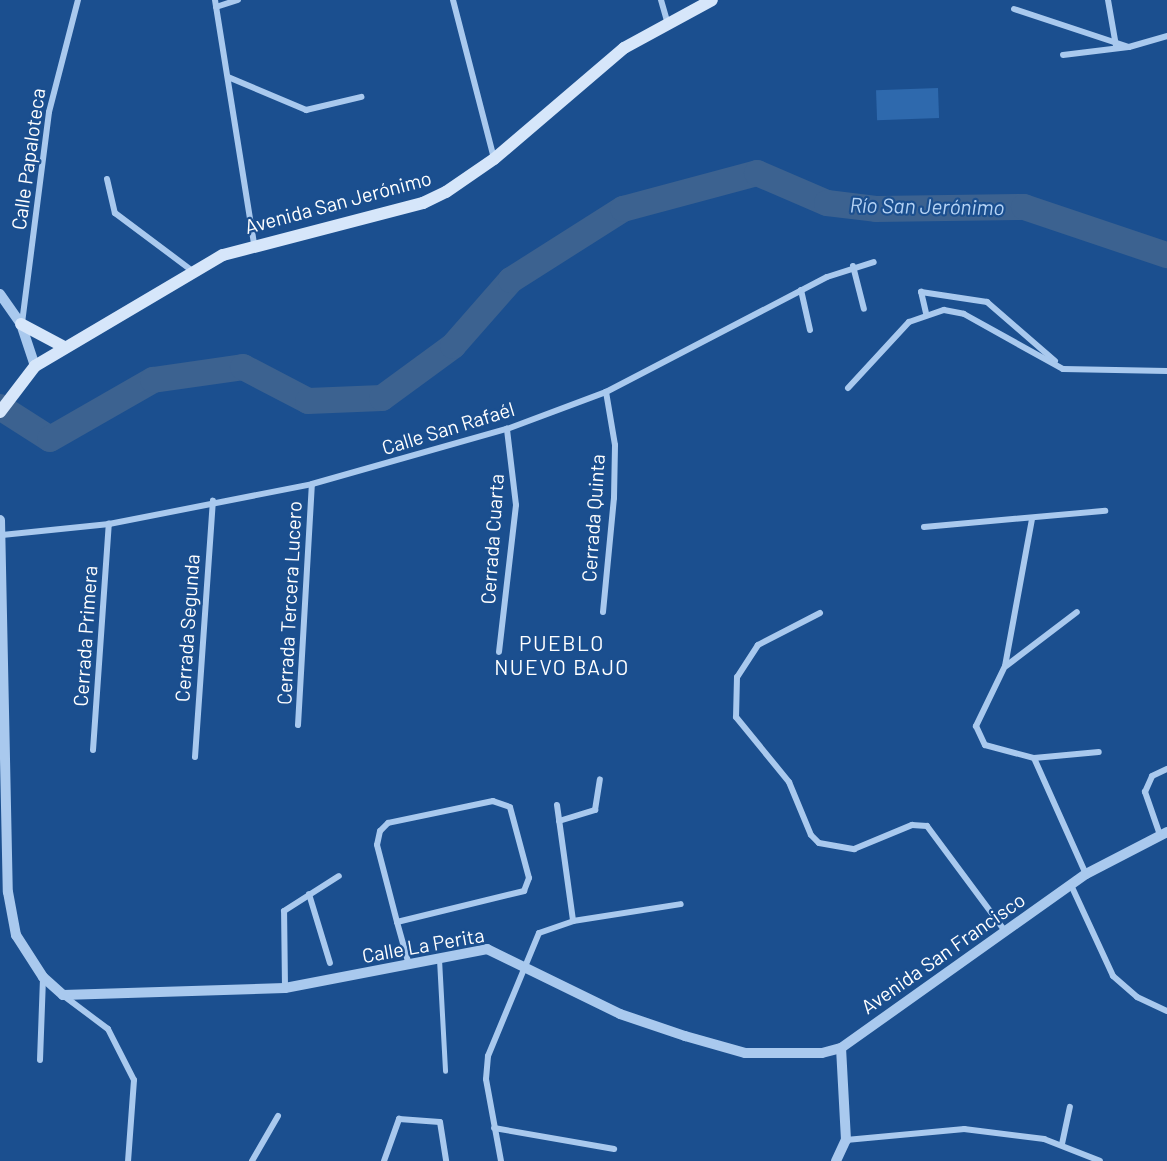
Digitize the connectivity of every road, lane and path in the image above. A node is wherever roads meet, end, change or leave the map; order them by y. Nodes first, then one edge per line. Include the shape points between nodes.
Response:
1 (78, 0) edge
2 (238, 0) edge
3 (453, 0) edge
4 (662, 0) edge
5 (712, 0) edge
6 (1108, 0) edge
7 (216, 3) edge
8 (1014, 9) dead end
9 (667, 21) junction
10 (1167, 36) edge
11 (1116, 46) junction
12 (1063, 55) dead end
13 (228, 77) junction
14 (361, 97) dead end
15 (494, 159) junction
16 (107, 178) dead end
17 (254, 243) junction
18 (874, 262) dead end
19 (853, 266) junction
20 (194, 272) junction
21 (801, 290) junction
22 (0, 294) edge
23 (864, 309) dead end
24 (926, 313) junction
25 (21, 324) junction
26 (810, 330) dead end
27 (64, 347) junction
28 (34, 366) junction
29 (1063, 369) junction
30 (1167, 371) edge
31 (848, 388) dead end
32 (606, 392) junction
33 (0, 412) edge
34 (507, 429) junction
35 (312, 484) junction
36 (213, 501) junction
37 (1106, 511) dead end
38 (1032, 519) junction
39 (0, 520) edge
40 (109, 524) junction
41 (924, 527) dead end
42 (2, 535) junction
43 (603, 612) dead end
44 (1077, 612) dead end
45 (820, 613) dead end
46 (2, 619) edge
47 (499, 652) dead end
48 (1005, 666) junction
49 (298, 725) dead end
50 (93, 750) dead end
51 (1099, 752) dead end
52 (195, 757) dead end
53 (1035, 758) junction
54 (1167, 769) edge
55 (600, 779) dead end
56 (557, 805) dead end
57 (559, 821) junction
58 (1164, 833) edge
59 (4, 846) edge
60 (1086, 874) junction
61 (339, 876) dead end
62 (1071, 885) junction
63 (309, 894) junction
64 (681, 904) dead end
65 (573, 921) junction
66 (397, 922) junction
67 (1005, 931) junction
68 (440, 959) junction
69 (330, 963) dead end
70 (409, 965) junction
71 (525, 965) junction
72 (43, 977) junction
73 (285, 988) junction
74 (63, 995) junction
75 (1167, 1011) edge
76 (841, 1047) junction
77 (40, 1060) dead end
78 (445, 1071) dead end
79 (1070, 1107) dead end
80 (278, 1116) dead end
81 (494, 1128) junction
82 (846, 1140) junction
83 (1062, 1144) junction
84 (614, 1149) dead end
85 (128, 1161) edge
86 (252, 1161) edge
87 (384, 1161) edge
88 (446, 1161) edge
89 (501, 1161) edge
90 (836, 1161) edge
91 (1100, 1161) edge

1 - 25 street, Calle Papaloteca via 49,112
2 - 7 street
3 - 15 street
4 - 9 street
5 - 9 main road, Avenida San Jerónimo
6 - 11 street
7 - 13 street
8 - 11 street
9 - 15 main road, Avenida San Jerónimo via 610,58
10 - 11 street via 1129,47
11 - 12 street
13 - 14 street via 306,110
13 - 17 street
15 - 17 main road, Avenida San Jerónimo via 423,203
16 - 20 street via 115,213
17 - 20 main road, Avenida San Jerónimo
18 - 19 street, Calle San Rafaél
19 - 21 street, Calle San Rafaél
19 - 23 street
20 - 27 main road, Avenida San Jerónimo
21 - 26 street
21 - 32 street, Calle San Rafaél
22 - 25 street
24 - 29 street via 964,314
24 - 29 street via 921,292 987,302
24 - 31 street via 878,349
25 - 27 main road
25 - 28 street
27 - 28 main road, Avenida San Jerónimo
28 - 33 main road, Avenida San Jerónimo
29 - 30 street
32 - 34 street, Calle San Rafaél
32 - 43 street, Cerrada Quinta via 615,456
34 - 35 street, Calle San Rafaél
34 - 47 street, Cerrada Cuarta via 516,505
35 - 36 street, Calle San Rafaél
35 - 49 street, Cerrada Tercera Lucero
36 - 40 street, Calle San Rafaél
36 - 52 street, Cerrada Segunda
37 - 38 street
38 - 41 street
38 - 48 street
39 - 42 street
40 - 42 street, Calle San Rafaél
40 - 50 street, Cerrada Primera
42 - 46 street
44 - 48 street
45 - 67 street via 758,645 737,677 736,717 789,782 811,835 819,843 854,849 912,825 927,826
46 - 59 street
48 - 53 street via 981,712 979,737 997,750
51 - 53 street
53 - 60 street
54 - 58 street via 1152,776 1145,792
55 - 57 street via 595,810
56 - 57 street
57 - 65 street
58 - 60 street, Avenida San Francisco
59 - 72 street via 16,935
60 - 62 street, Avenida San Francisco
61 - 63 street
62 - 67 street, Avenida San Francisco
62 - 75 street via 1113,976 1137,997
63 - 69 street
63 - 73 street via 280,918
64 - 65 street
65 - 71 street via 539,933
66 - 66 street via 377,845 384,826 493,801 510,807 529,878 524,891
66 - 70 street
67 - 76 street, Avenida San Francisco
68 - 70 street, Calle La Perita
68 - 71 street, Calle La Perita via 487,949
68 - 78 street
70 - 73 street, Calle La Perita
71 - 76 street, Calle La Perita via 620,1014 720,1047 770,1055
71 - 81 street via 488,1056 486,1079
72 - 74 street
72 - 77 street
73 - 74 street, Calle La Perita
74 - 85 street via 108,1029 134,1080
76 - 82 street
79 - 83 street
80 - 86 street
81 - 84 street
81 - 89 street
82 - 83 street via 964,1129
82 - 90 street
83 - 91 street
87 - 88 street via 399,1119 440,1122

